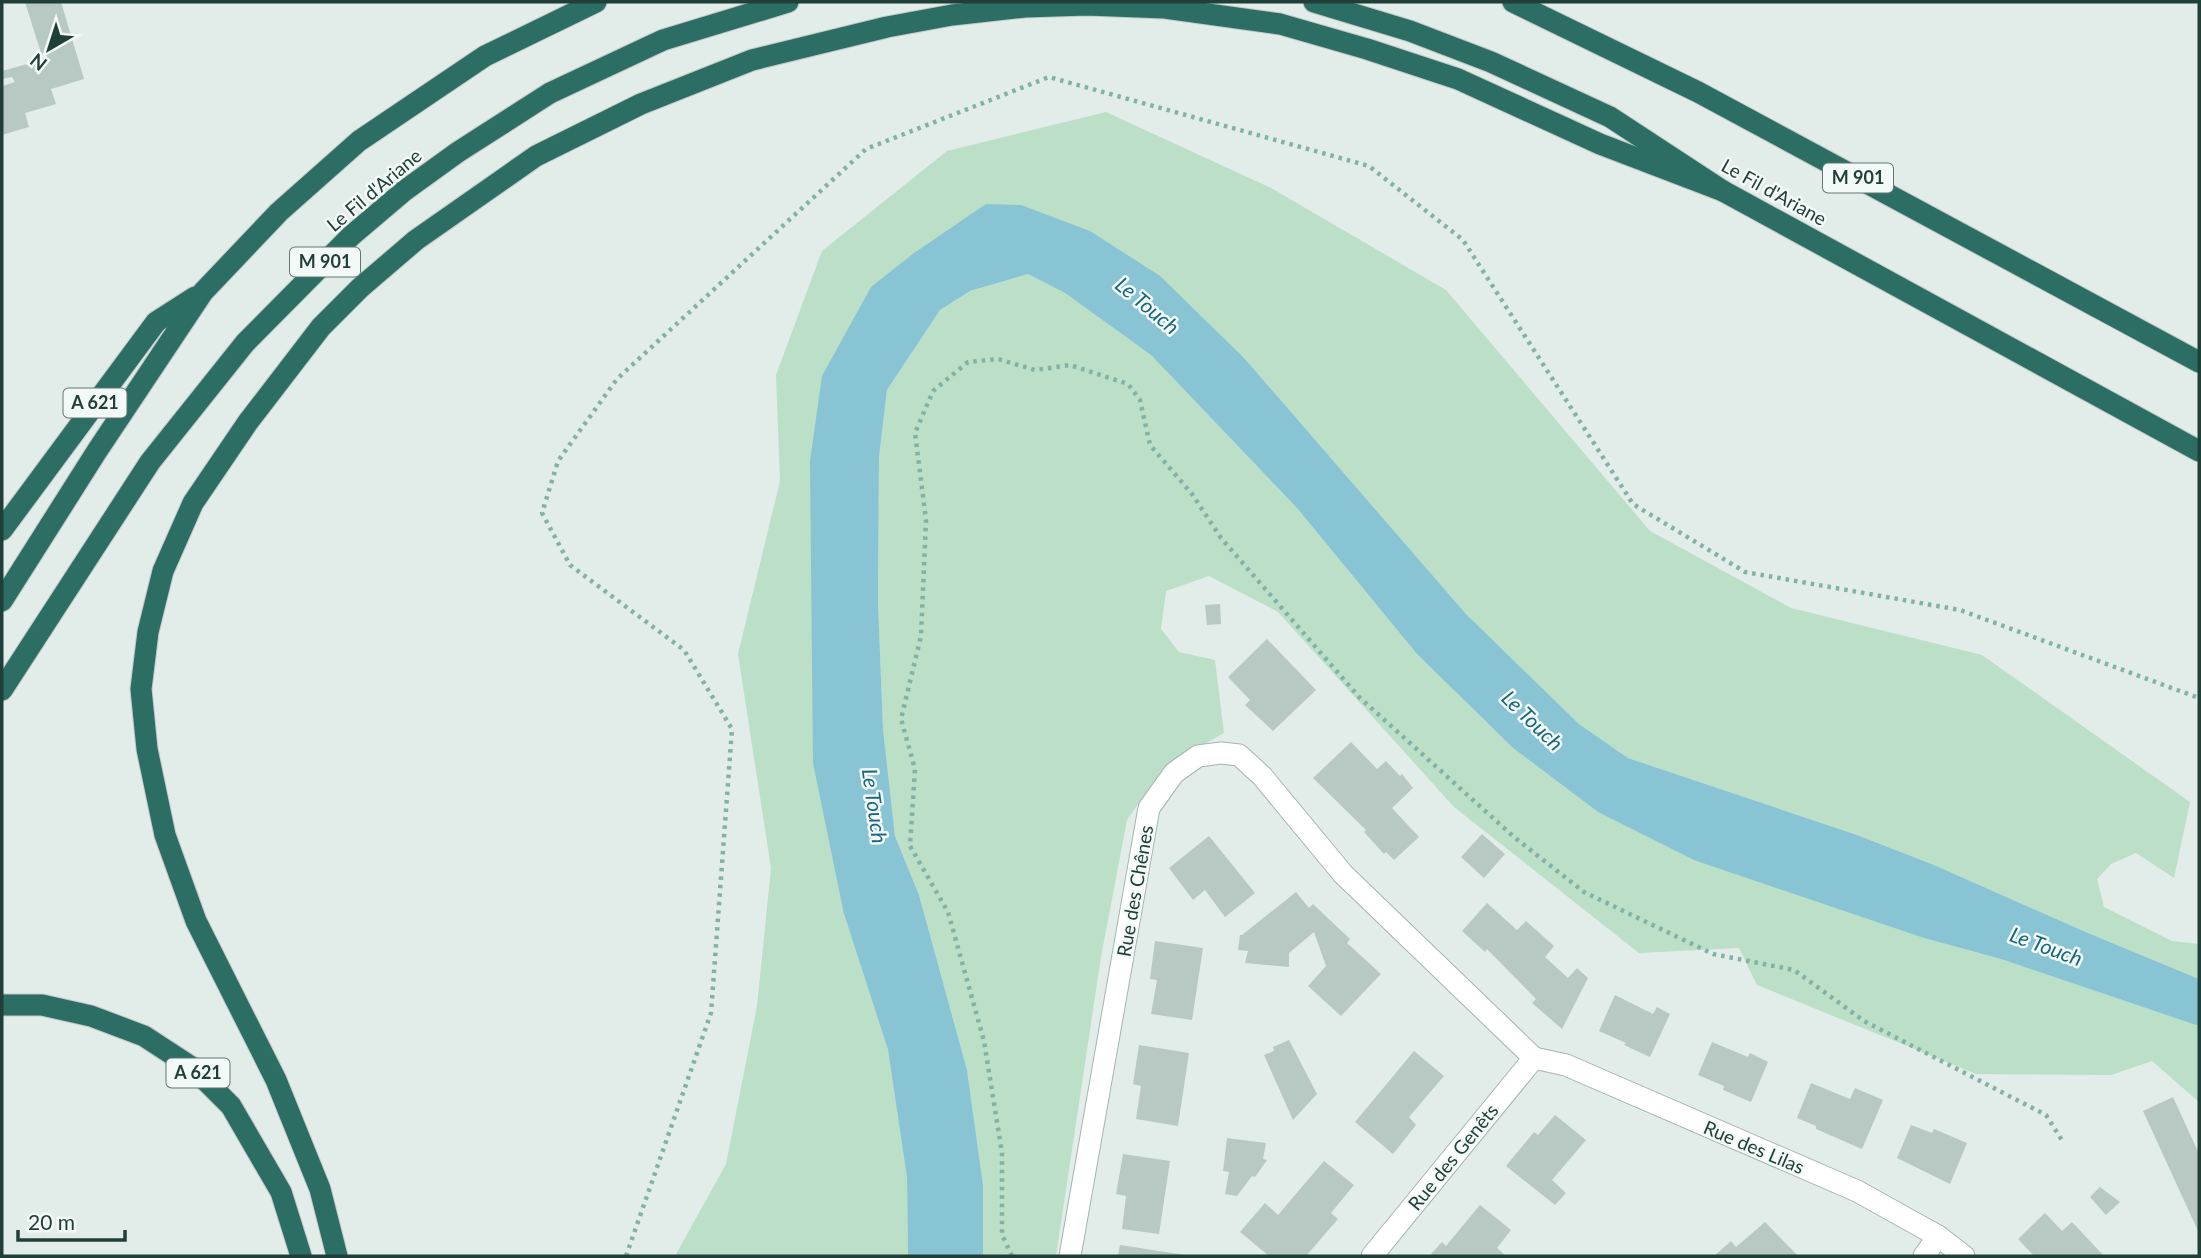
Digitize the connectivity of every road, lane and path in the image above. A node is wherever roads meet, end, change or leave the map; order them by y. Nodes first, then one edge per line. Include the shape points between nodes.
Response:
1 (596, 2) edge
2 (788, 2) edge
3 (1314, 2) edge
4 (1513, 2) edge
5 (1723, 191) junction
6 (203, 292) junction
7 (2199, 362) edge
8 (2199, 451) edge
9 (2, 530) edge
10 (2, 601) edge
11 (2, 690) edge
12 (2199, 698) edge
13 (2, 1005) edge
14 (1534, 1058) junction
15 (1938, 1236) junction
16 (301, 1256) edge
17 (337, 1256) edge
18 (626, 1256) edge
19 (1070, 1256) edge
20 (1372, 1256) edge
21 (1924, 1256) edge
22 (1964, 1256) edge

1 - 6 highway via 485,56 359,141 279,212
2 - 11 highway, Le Fil d'Ariane / M 901 via 663,40 550,93 458,152 351,236 245,343 150,462
3 - 5 highway, Le Fil d'Ariane / M 901 via 1410,31 1503,68 1609,117
4 - 7 highway, M 901 via 1698,92
5 - 8 highway, Le Fil d'Ariane / M 901
5 - 17 highway, M 901 via 1600,144 1458,79 1280,24 1165,8 1024,7 887,27 752,60 641,104 536,156 415,240 321,327 193,503 163,571 148,632 141,689 147,749 165,835 196,921 276,1080 320,1189
6 - 9 highway, A 621 via 156,322
6 - 10 highway
12 - 18 path via 1960,610 1745,572 1633,504 1463,240 1369,166 1049,77 866,149 617,379 558,461 542,513 570,565 684,650 732,729 711,1013
13 - 16 highway, A 621 via 42,1005 91,1016 144,1036 193,1068 231,1106 281,1192
14 - 15 street, Rue des Lilas via 1566,1065 1857,1191
14 - 19 street, Rue des Chênes via 1343,874 1239,755 1198,756 1174,773 1149,808
14 - 20 street, Rue des Genêts
15 - 21 street
15 - 22 street, Rue des Lilas

